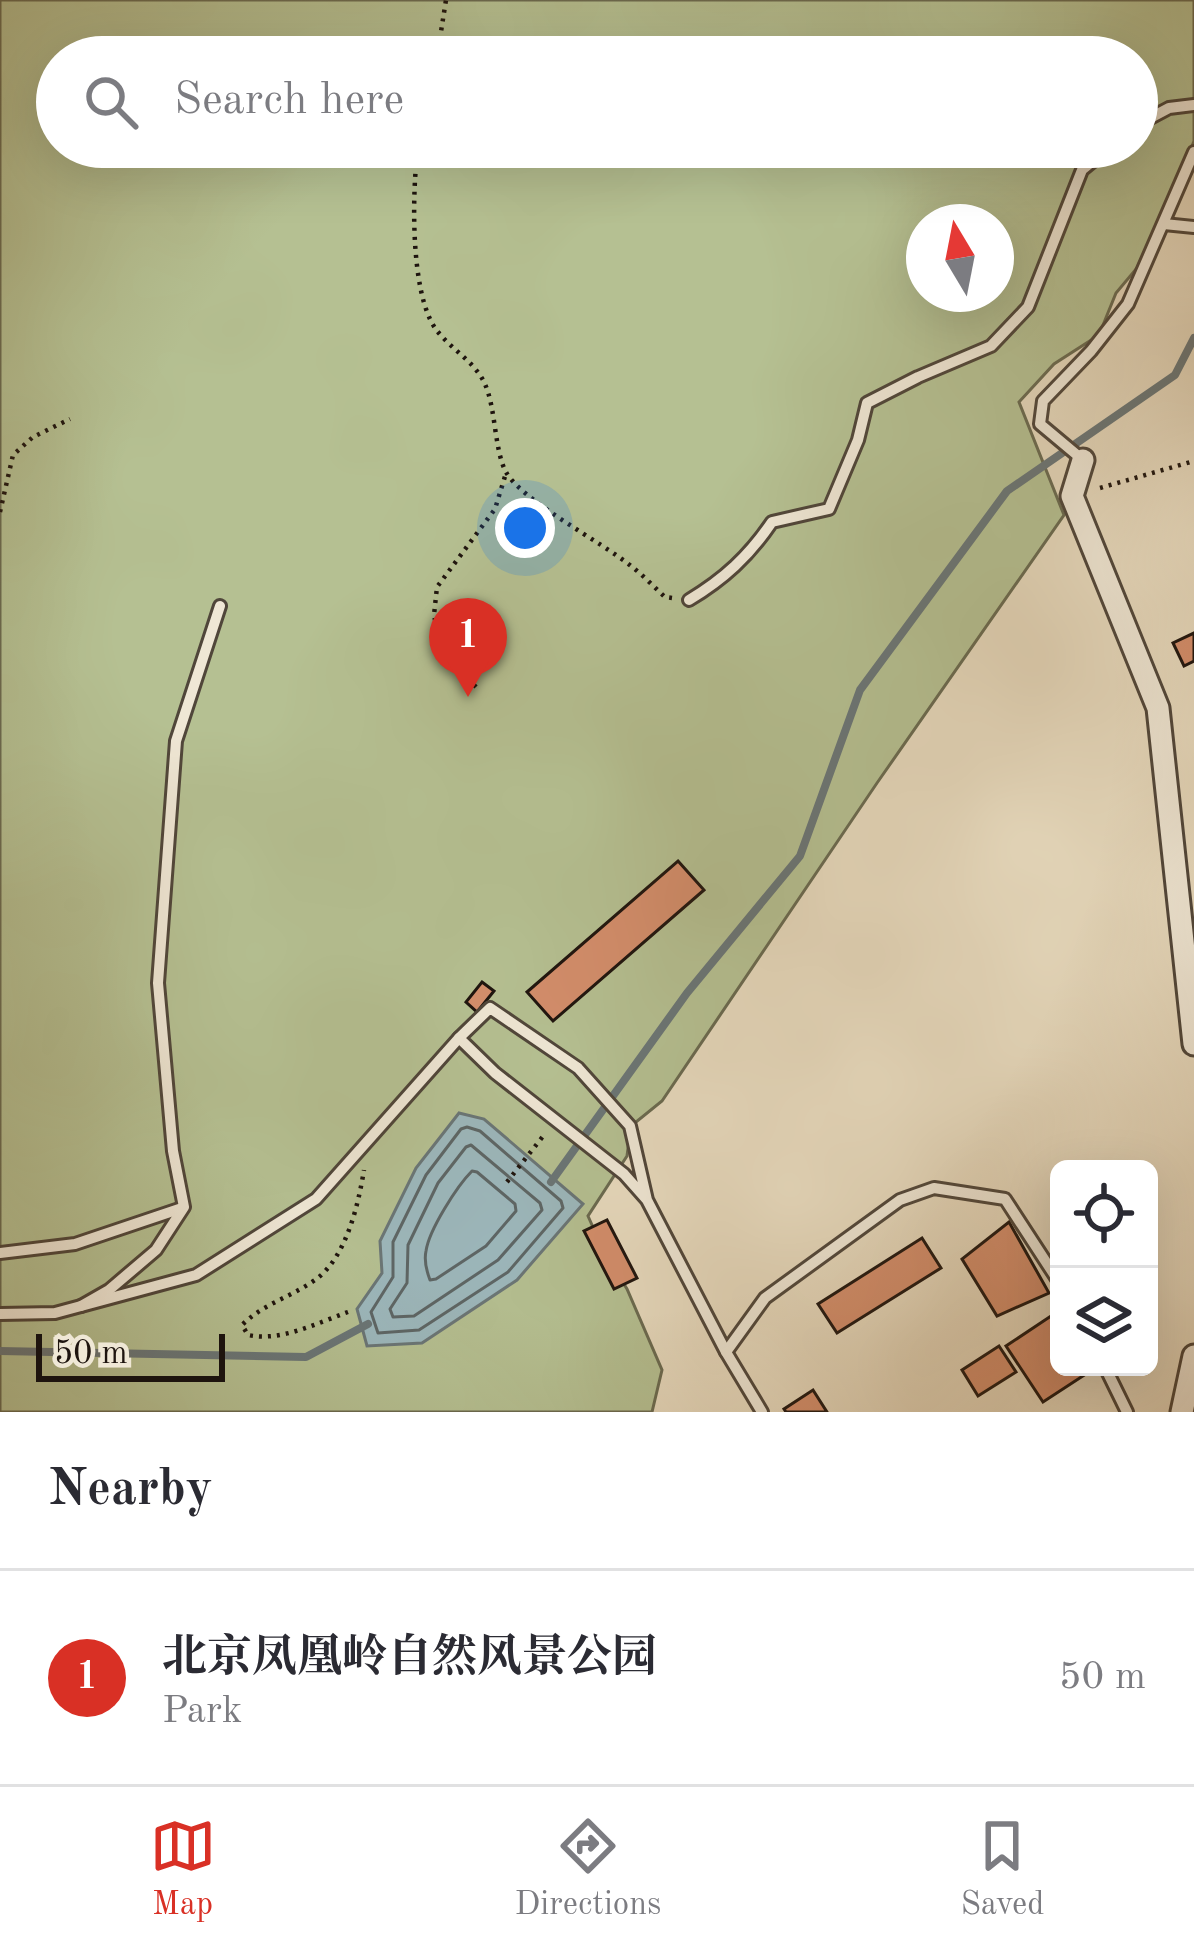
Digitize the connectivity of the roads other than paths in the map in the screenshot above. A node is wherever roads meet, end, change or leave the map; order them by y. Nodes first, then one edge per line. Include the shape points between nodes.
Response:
1 (1194, 105) edge
2 (1158, 113) edge
3 (1194, 152) edge
4 (1084, 168) edge
5 (1164, 224) junction
6 (1194, 227) edge
7 (1083, 460) joint
8 (689, 600) road end
9 (220, 606) dead end
10 (459, 1038) junction
11 (1194, 1044) edge
12 (647, 1200) junction
13 (184, 1207) junction
14 (0, 1253) edge
15 (1050, 1268) edge
16 (81, 1306) junction
17 (0, 1314) edge
18 (726, 1352) junction
19 (1194, 1359) edge
20 (1109, 1376) edge
21 (762, 1412) edge
22 (1127, 1412) edge
23 (1182, 1412) edge

1 - 2 lane
3 - 5 lane
4 - 8 lane via 1028,307 991,346 867,403 829,509 772,522 753,551
5 - 6 lane
5 - 7 lane via 1128,304 1043,400 1040,424
7 - 11 street via 1072,496 1158,708
9 - 13 lane via 176,741 158,983
10 - 12 lane
10 - 12 lane via 490,1008 578,1068 631,1126
10 - 16 lane via 316,1198 196,1275
12 - 18 lane
13 - 14 lane via 74,1244
13 - 16 lane via 156,1250
15 - 18 lane via 1004,1199 934,1188 900,1200 765,1298
16 - 17 lane
18 - 21 lane
19 - 23 street
20 - 22 lane

